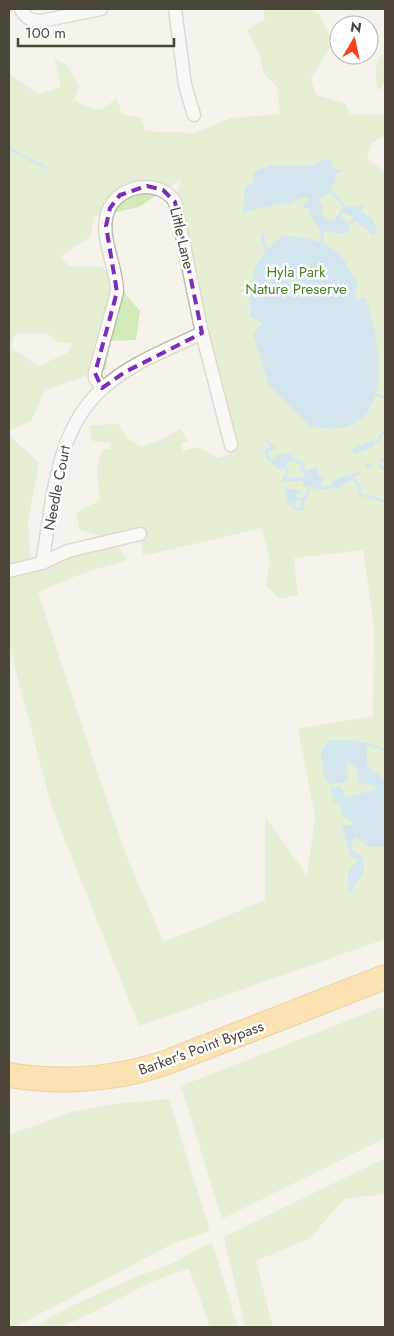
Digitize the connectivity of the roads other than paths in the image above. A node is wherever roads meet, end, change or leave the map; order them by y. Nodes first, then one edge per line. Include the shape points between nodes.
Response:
1 (21, 9) edge
2 (101, 9) edge
3 (175, 9) edge
4 (194, 114) dead end
5 (202, 334) junction
6 (102, 388) junction
7 (231, 445) dead end
8 (140, 534) dead end
9 (42, 563) junction
10 (13, 570) edge
11 (385, 977) edge
12 (9, 1075) edge

1 - 2 street via 26,17 41,21
3 - 4 street via 185,85
5 - 6 street, Needle Court via 125,372
5 - 6 street, Little Lane via 175,202 170,194 156,187 147,186 120,195 106,217 117,280 95,373
5 - 7 street, Little Lane
6 - 9 street, Needle Court via 67,438
8 - 9 street via 68,550
9 - 10 street
11 - 12 highway, Barker's Point Bypass via 135,1073 69,1081

